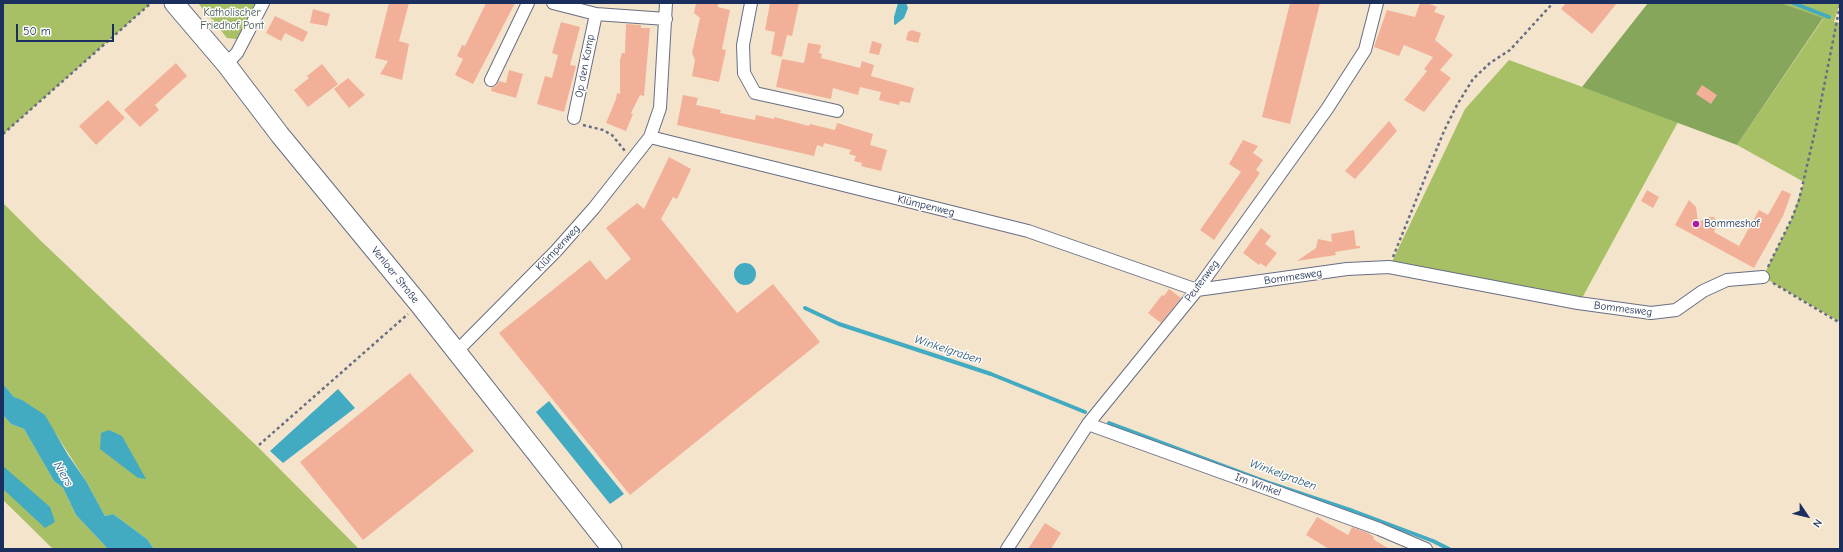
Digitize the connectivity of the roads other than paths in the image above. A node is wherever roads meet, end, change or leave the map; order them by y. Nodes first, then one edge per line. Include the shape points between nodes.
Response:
1 (174, 3) edge
2 (263, 3) edge
3 (528, 3) edge
4 (553, 3) edge
5 (666, 3) edge
6 (751, 3) edge
7 (1377, 3) edge
8 (596, 14) junction
9 (666, 19) junction
10 (226, 64) junction
11 (491, 80) dead end
12 (837, 111) dead end
13 (574, 118) road end
14 (650, 137) junction
15 (1763, 276) road end
16 (1197, 290) junction
17 (456, 352) junction
18 (1088, 424) junction
19 (612, 549) edge
20 (1007, 549) edge
21 (1426, 549) edge

1 - 10 main road, Venloer Straße
2 - 10 street via 237,53
3 - 11 street
4 - 8 street
5 - 9 street, Klümpenweg
6 - 12 street via 743,45 744,74 755,93
7 - 16 street, Peutenweg via 1365,50 1327,109
8 - 9 street
8 - 13 street, Op den Kamp
9 - 14 street, Klümpenweg via 660,108
10 - 17 main road, Venloer Straße via 280,135
14 - 16 street, Klümpenweg via 1028,231
14 - 17 street, Klümpenweg via 556,251
15 - 16 street, Bommesweg via 1727,280 1703,291 1676,310 1651,313 1578,303 1389,267 1347,269
16 - 18 street, Peutenweg
17 - 19 main road, Venloer Straße
18 - 20 street, Peutenweg
18 - 21 street, Im Winkel via 1379,529

